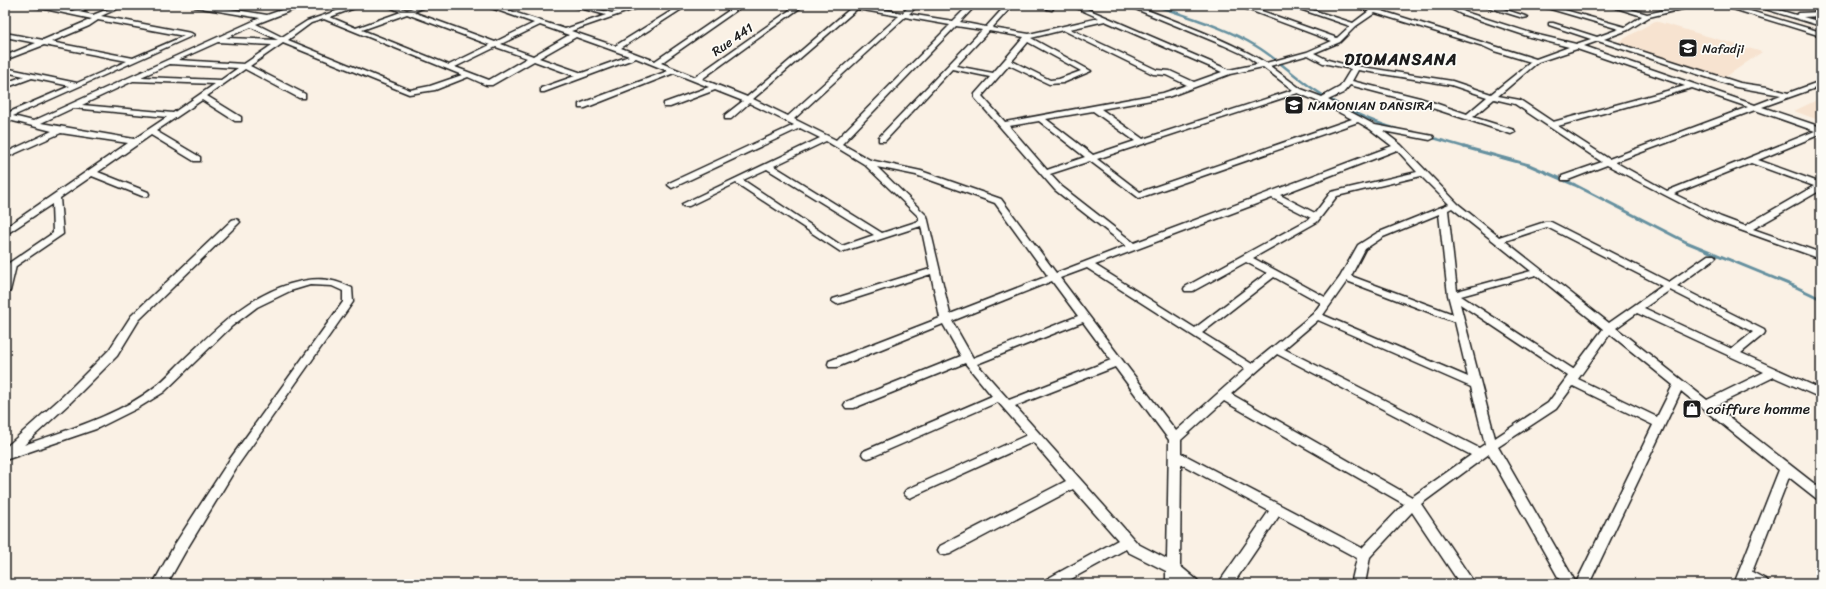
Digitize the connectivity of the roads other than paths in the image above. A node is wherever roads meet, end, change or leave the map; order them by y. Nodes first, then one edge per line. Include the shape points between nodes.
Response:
1 (29, 5) edge
2 (63, 5) edge
3 (93, 5) edge
4 (123, 5) edge
5 (195, 5) edge
6 (231, 5) edge
7 (302, 5) edge
8 (338, 5) edge
9 (360, 5) edge
10 (388, 5) edge
11 (427, 5) edge
12 (486, 5) edge
13 (512, 5) edge
14 (572, 5) edge
15 (643, 5) edge
16 (685, 5) edge
17 (741, 5) edge
18 (801, 5) edge
19 (843, 5) edge
20 (915, 5) edge
21 (973, 5) edge
22 (1010, 5) edge
23 (1073, 5) edge
24 (1129, 5) edge
25 (1240, 5) edge
26 (1291, 5) edge
27 (1355, 5) edge
28 (1382, 5) edge
29 (1452, 5) edge
30 (1484, 5) edge
31 (1540, 5) edge
32 (1610, 5) edge
33 (1696, 5) edge
34 (1723, 5) edge
35 (1755, 5) edge
36 (856, 6) edge
37 (221, 8) junction
38 (52, 9) junction
39 (501, 10) junction
40 (1375, 11) junction
41 (407, 12) junction
42 (72, 13) junction
43 (335, 13) junction
44 (1821, 14) edge
45 (612, 15) junction
46 (903, 15) junction
47 (1789, 15) junction
48 (267, 16) junction
49 (1647, 16) junction
50 (94, 17) junction
51 (324, 17) junction
52 (1525, 17) dead end
53 (1105, 19) junction
54 (539, 23) junction
55 (251, 24) junction
56 (955, 24) junction
57 (1551, 24) dead end
58 (1821, 24) edge
59 (1354, 25) junction
60 (1063, 28) junction
61 (987, 29) junction
62 (1626, 29) junction
63 (356, 30) junction
64 (564, 32) junction
65 (1821, 34) edge
66 (5, 35) edge
67 (574, 35) junction
68 (1028, 38) junction
69 (216, 40) junction
70 (1597, 40) junction
71 (1338, 41) junction
72 (44, 42) junction
73 (280, 42) junction
74 (496, 45) junction
75 (1579, 47) junction
76 (616, 48) junction
77 (1309, 53) junction
78 (635, 56) junction
79 (5, 58) edge
80 (533, 58) junction
81 (133, 60) junction
82 (1007, 61) junction
83 (1536, 61) junction
84 (167, 62) junction
85 (654, 64) junction
86 (1265, 65) junction
87 (244, 66) junction
88 (951, 67) junction
89 (450, 68) junction
90 (1356, 68) junction
91 (5, 70) edge
92 (674, 71) junction
93 (1228, 72) junction
94 (468, 75) junction
95 (30, 76) junction
96 (582, 76) junction
97 (995, 76) junction
98 (132, 79) junction
99 (696, 79) junction
100 (222, 82) junction
101 (1348, 82) junction
102 (1821, 83) edge
103 (76, 85) junction
104 (1194, 85) junction
105 (5, 86) edge
106 (1692, 86) junction
107 (716, 87) junction
108 (1808, 88) junction
109 (544, 90) dead end
110 (1298, 91) junction
111 (1821, 92) edge
112 (1789, 95) junction
113 (201, 96) junction
114 (302, 96) dead end
115 (1493, 97) junction
116 (748, 100) junction
117 (1322, 100) junction
118 (666, 105) dead end
119 (73, 106) junction
120 (582, 106) dead end
121 (1756, 107) junction
122 (1094, 108) junction
123 (174, 115) junction
124 (5, 117) edge
125 (728, 117) dead end
126 (1468, 117) junction
127 (1040, 118) junction
128 (1360, 119) junction
129 (238, 120) dead end
130 (789, 120) junction
131 (33, 124) junction
132 (800, 125) junction
133 (1003, 125) junction
134 (1551, 125) junction
135 (1373, 127) junction
136 (60, 130) junction
137 (1821, 130) edge
138 (151, 131) junction
139 (1511, 132) dead end
140 (826, 138) junction
141 (1430, 138) dead end
142 (882, 139) dead end
143 (135, 142) junction
144 (1142, 142) junction
145 (837, 144) junction
146 (1398, 147) junction
147 (5, 156) edge
148 (1092, 158) junction
149 (196, 159) dead end
150 (1751, 160) junction
151 (867, 162) junction
152 (1608, 162) junction
153 (768, 166) junction
154 (91, 172) junction
155 (1423, 172) junction
156 (1045, 173) junction
157 (1565, 178) dead end
158 (737, 180) junction
159 (672, 185) dead end
160 (1821, 186) edge
161 (145, 194) dead end
162 (1667, 194) junction
163 (1274, 195) junction
164 (56, 197) junction
165 (686, 204) dead end
166 (1455, 206) junction
167 (1443, 209) junction
168 (1317, 217) junction
169 (235, 222) dead end
170 (924, 222) junction
171 (1746, 229) junction
172 (5, 232) edge
173 (880, 236) junction
174 (1498, 240) junction
175 (1134, 248) junction
176 (1821, 256) edge
177 (1711, 257) dead end
178 (1246, 258) junction
179 (1089, 265) junction
180 (935, 270) junction
181 (1273, 272) junction
182 (1538, 272) junction
183 (1345, 277) junction
184 (1054, 278) junction
185 (1669, 286) junction
186 (1189, 290) dead end
187 (5, 291) edge
188 (1453, 295) junction
189 (837, 301) dead end
190 (1327, 302) junction
191 (1637, 309) junction
192 (1317, 316) junction
193 (1084, 318) junction
194 (946, 320) junction
195 (1459, 320) junction
196 (1609, 328) junction
197 (1195, 333) junction
198 (1276, 349) junction
199 (1733, 353) junction
200 (969, 360) junction
201 (1117, 362) junction
202 (833, 364) dead end
203 (1252, 369) junction
204 (1774, 372) junction
205 (1573, 377) junction
206 (1679, 384) junction
207 (1476, 385) junction
208 (1821, 394) edge
209 (1224, 395) junction
210 (1004, 401) junction
211 (850, 405) dead end
212 (1706, 405) junction
213 (1660, 423) junction
214 (1035, 436) junction
215 (1175, 439) junction
216 (1491, 446) junction
217 (868, 454) dead end
218 (1480, 454) junction
219 (5, 455) edge
220 (1175, 455) junction
221 (1786, 468) junction
222 (1075, 482) junction
223 (910, 493) dead end
224 (1821, 496) edge
225 (1413, 503) junction
226 (1277, 509) junction
227 (1128, 542) junction
228 (945, 550) dead end
229 (1364, 555) junction
230 (1173, 568) junction
231 (1743, 580) edge
232 (160, 584) edge
233 (1050, 584) edge
234 (1173, 584) edge
235 (1192, 584) edge
236 (1225, 584) edge
237 (1358, 584) edge
238 (1468, 584) edge
239 (1569, 584) edge
240 (1582, 584) edge
241 (1762, 584) edge

1 - 38 street
2 - 38 street
3 - 42 street
4 - 50 street
5 - 37 street
6 - 37 street
7 - 48 street
8 - 43 street
9 - 43 street
10 - 41 street
11 - 41 street
12 - 39 street
13 - 39 street
14 - 45 street
15 - 45 street
16 - 76 street
17 - 85 street
18 - 99 street, Rue 441
19 - 36 street
20 - 46 street
21 - 56 street
22 - 61 street
23 - 53 street
24 - 86 street via 1225,44
25 - 71 street
26 - 59 street
27 - 40 street
28 - 40 street
29 - 75 street via 1463,13 1532,36
30 - 52 street
31 - 62 street
32 - 49 street
33 - 49 street
34 - 65 street
35 - 47 street
36 - 46 street
36 - 116 street
37 - 48 street
38 - 42 street
39 - 54 street
40 - 59 street
40 - 83 street
41 - 63 street
41 - 74 street
42 - 50 street
43 - 51 street
44 - 47 street
45 - 64 street
46 - 56 street
46 - 130 street
47 - 58 street
48 - 55 street
49 - 62 street
50 - 72 street via 95,20 87,25
50 - 81 street via 191,35
51 - 63 street
51 - 73 street via 309,22
53 - 60 street
53 - 93 street
54 - 64 street
54 - 74 street
55 - 69 street
55 - 73 street
56 - 61 street
56 - 145 street
57 - 70 street
59 - 71 street
60 - 68 street
60 - 104 street via 1156,72 1167,73
61 - 68 street
61 - 88 street
62 - 70 street
63 - 89 street
64 - 67 street
66 - 72 street
67 - 76 street
67 - 80 street
68 - 82 street
68 - 82 street via 1087,71 1060,81 1049,82
69 - 73 street
69 - 84 street
70 - 75 street
70 - 112 street via 1739,85
71 - 77 street
72 - 79 street
72 - 81 street
73 - 87 street
73 - 94 street via 409,92 432,88
74 - 80 street
74 - 89 street
75 - 83 street
75 - 106 street
76 - 78 street
77 - 86 street
77 - 90 street via 1332,64
78 - 85 street
78 - 96 street
80 - 94 street via 489,83
80 - 96 street
81 - 103 street
82 - 97 street
83 - 115 street
84 - 87 street
84 - 98 street
85 - 92 street
86 - 93 street
86 - 110 street
87 - 100 street
87 - 114 street
88 - 97 street
88 - 142 street
89 - 94 street
90 - 101 street
90 - 115 street via 1452,83
91 - 95 street
92 - 99 street
92 - 120 street
93 - 104 street
95 - 103 street
95 - 105 street
96 - 109 street
97 - 133 street via 978,96
98 - 100 street
98 - 119 street
99 - 107 street
100 - 113 street
101 - 117 street via 1339,94
101 - 126 street via 1417,100
102 - 108 street
103 - 124 street
104 - 122 street via 1165,95
106 - 121 street
106 - 134 street
107 - 116 street
107 - 118 street
108 - 111 street
108 - 112 street
110 - 117 street
110 - 144 street
112 - 121 street
113 - 123 street
113 - 129 street
115 - 126 street
115 - 134 street via 1517,102
116 - 125 street
116 - 130 street
117 - 128 street
119 - 123 street
119 - 131 street
121 - 137 street
121 - 152 street
122 - 127 street
122 - 144 street
123 - 138 street
124 - 131 street
126 - 139 street
127 - 133 street
127 - 148 street
128 - 135 street
128 - 148 street via 1139,195
130 - 132 street
131 - 136 street
132 - 140 street
132 - 159 street
133 - 156 street
134 - 152 street
135 - 141 street
135 - 146 street
136 - 143 street
136 - 147 street
137 - 150 street
138 - 143 street
138 - 149 street
140 - 145 street
140 - 153 street
143 - 154 street
144 - 148 street
145 - 151 street
146 - 155 street
146 - 163 street
148 - 156 street
150 - 160 street
150 - 162 street
151 - 170 street via 923,216
151 - 184 street via 918,173 998,201
152 - 157 street
152 - 162 street
153 - 158 street
153 - 173 street
154 - 161 street
154 - 164 street
155 - 166 street
155 - 168 street via 1334,194
156 - 175 street via 1058,188
158 - 165 street
158 - 173 street via 841,249
160 - 171 street
162 - 171 street
163 - 168 street
163 - 175 street
164 - 172 street
164 - 187 street via 58,234 12,265
166 - 167 street
166 - 174 street
167 - 183 street via 1380,235 1361,247
167 - 188 street
168 - 178 street
169 - 219 street via 135,318 113,353
170 - 173 street
170 - 180 street
171 - 176 street
174 - 182 street
174 - 185 street via 1548,224
175 - 179 street
177 - 185 street
178 - 181 street
178 - 186 street
179 - 184 street
179 - 197 street
180 - 189 street
180 - 194 street
181 - 190 street
181 - 197 street
182 - 188 street
182 - 196 street
183 - 190 street
183 - 195 street
184 - 193 street
184 - 194 street
185 - 191 street
185 - 199 street via 1760,332
188 - 195 street
188 - 205 street
190 - 192 street
191 - 196 street
191 - 199 street
192 - 198 street
192 - 207 street
193 - 200 street
193 - 201 street
194 - 200 street
194 - 202 street
195 - 207 street
196 - 205 street
196 - 206 street
197 - 203 street
198 - 203 street
198 - 218 street
199 - 204 street
200 - 210 street
200 - 211 street
201 - 210 street
201 - 215 street
203 - 209 street
204 - 208 street
204 - 212 street
205 - 213 street
205 - 216 street via 1552,406
206 - 212 street
206 - 213 street
207 - 216 street
209 - 215 street
209 - 225 street
210 - 214 street
210 - 217 street
212 - 221 street
213 - 240 street
214 - 222 street
214 - 223 street
215 - 220 street
216 - 218 street
216 - 239 street
218 - 225 street
219 - 232 street via 92,426 134,405 160,389 228,324 253,305 286,289 309,282 334,283 348,290 348,302 234,462
220 - 226 street
220 - 230 street
221 - 224 street
221 - 231 street
222 - 227 street
222 - 228 street
225 - 229 street
225 - 238 street
226 - 229 street
226 - 236 street
227 - 230 street via 1133,548
227 - 233 street
229 - 237 street
230 - 234 street
230 - 235 street
231 - 241 street

